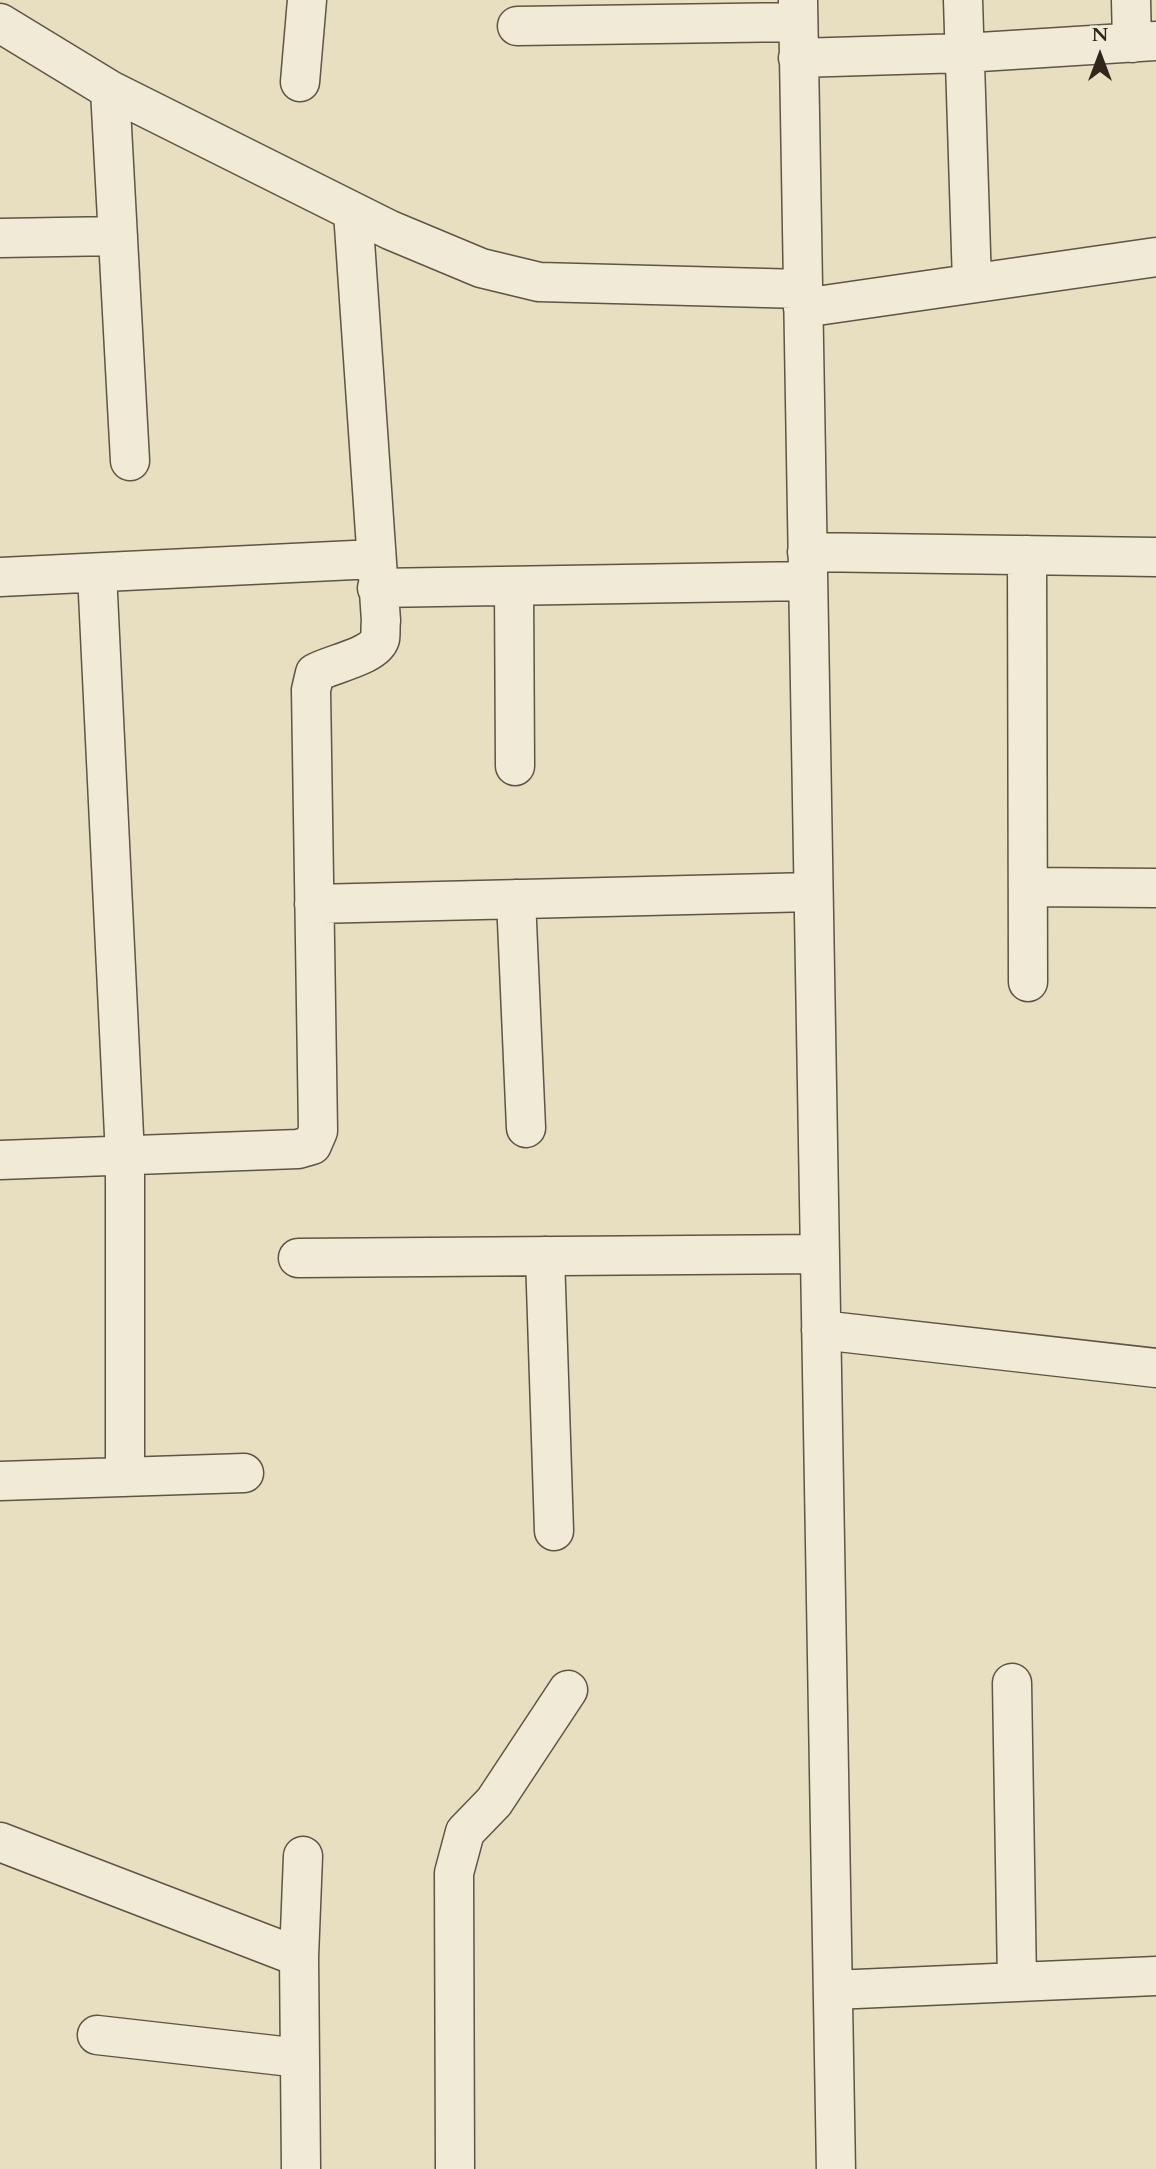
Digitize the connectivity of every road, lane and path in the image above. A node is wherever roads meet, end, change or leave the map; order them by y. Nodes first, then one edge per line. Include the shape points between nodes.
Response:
1 (307, 0) edge
2 (962, 0) edge
3 (1131, 0) edge
4 (0, 23) edge
5 (517, 26) dead end
6 (798, 27) edge
7 (1144, 42) edge
8 (964, 53) junction
9 (300, 82) dead end
10 (110, 90) junction
11 (353, 212) junction
12 (118, 236) junction
13 (0, 238) edge
14 (1156, 257) edge
15 (972, 284) junction
16 (802, 299) junction
17 (130, 461) dead end
18 (1027, 555) junction
19 (1156, 557) edge
20 (807, 567) junction
21 (97, 573) junction
22 (376, 574) junction
23 (0, 577) edge
24 (514, 586) junction
25 (515, 766) dead end
26 (1028, 887) junction
27 (1156, 888) edge
28 (813, 892) junction
29 (516, 899) junction
30 (314, 904) junction
31 (1028, 982) dead end
32 (526, 1128) dead end
33 (125, 1156) junction
34 (0, 1160) edge
35 (820, 1254) junction
36 (545, 1256) junction
37 (298, 1258) dead end
38 (821, 1329) junction
39 (1156, 1368) edge
40 (244, 1473) dead end
41 (125, 1477) junction
42 (0, 1480) edge
43 (555, 1531) dead end
44 (1012, 1683) dead end
45 (568, 1690) dead end
46 (0, 1842) edge
47 (303, 1856) dead end
48 (299, 1957) junction
49 (1156, 1976) edge
50 (1017, 1982) junction
51 (833, 1990) junction
52 (97, 2035) dead end
53 (300, 2059) junction
54 (301, 2169) edge
55 (455, 2169) edge
56 (836, 2169) edge

1 - 9 street
2 - 8 street
3 - 7 street
4 - 10 street
5 - 6 street
6 - 8 street
6 - 16 street
7 - 8 street
8 - 15 street
10 - 11 street
10 - 12 street
11 - 16 street via 481,268 539,282
11 - 22 street
12 - 13 street
12 - 17 street
14 - 15 street
15 - 16 street
16 - 20 street
18 - 19 street
18 - 20 street
18 - 26 street
20 - 24 street
20 - 28 street
21 - 22 street
21 - 23 street
21 - 33 street
22 - 24 street
22 - 30 street via 380,641 371,651 315,673 310,690
24 - 25 street
26 - 27 street
26 - 31 street
28 - 29 street
28 - 35 street
29 - 30 street
29 - 32 street
30 - 33 street via 318,1131 312,1144 298,1149
33 - 34 street
33 - 41 street
35 - 36 street
35 - 38 street
36 - 37 street
36 - 43 street
38 - 39 street
38 - 51 street
40 - 41 street
41 - 42 street
44 - 50 street
45 - 55 street via 494,1802 466,1832 454,1873
46 - 48 street
47 - 48 street
48 - 53 street
49 - 50 street
50 - 51 street
51 - 56 street
52 - 53 street
53 - 54 street

